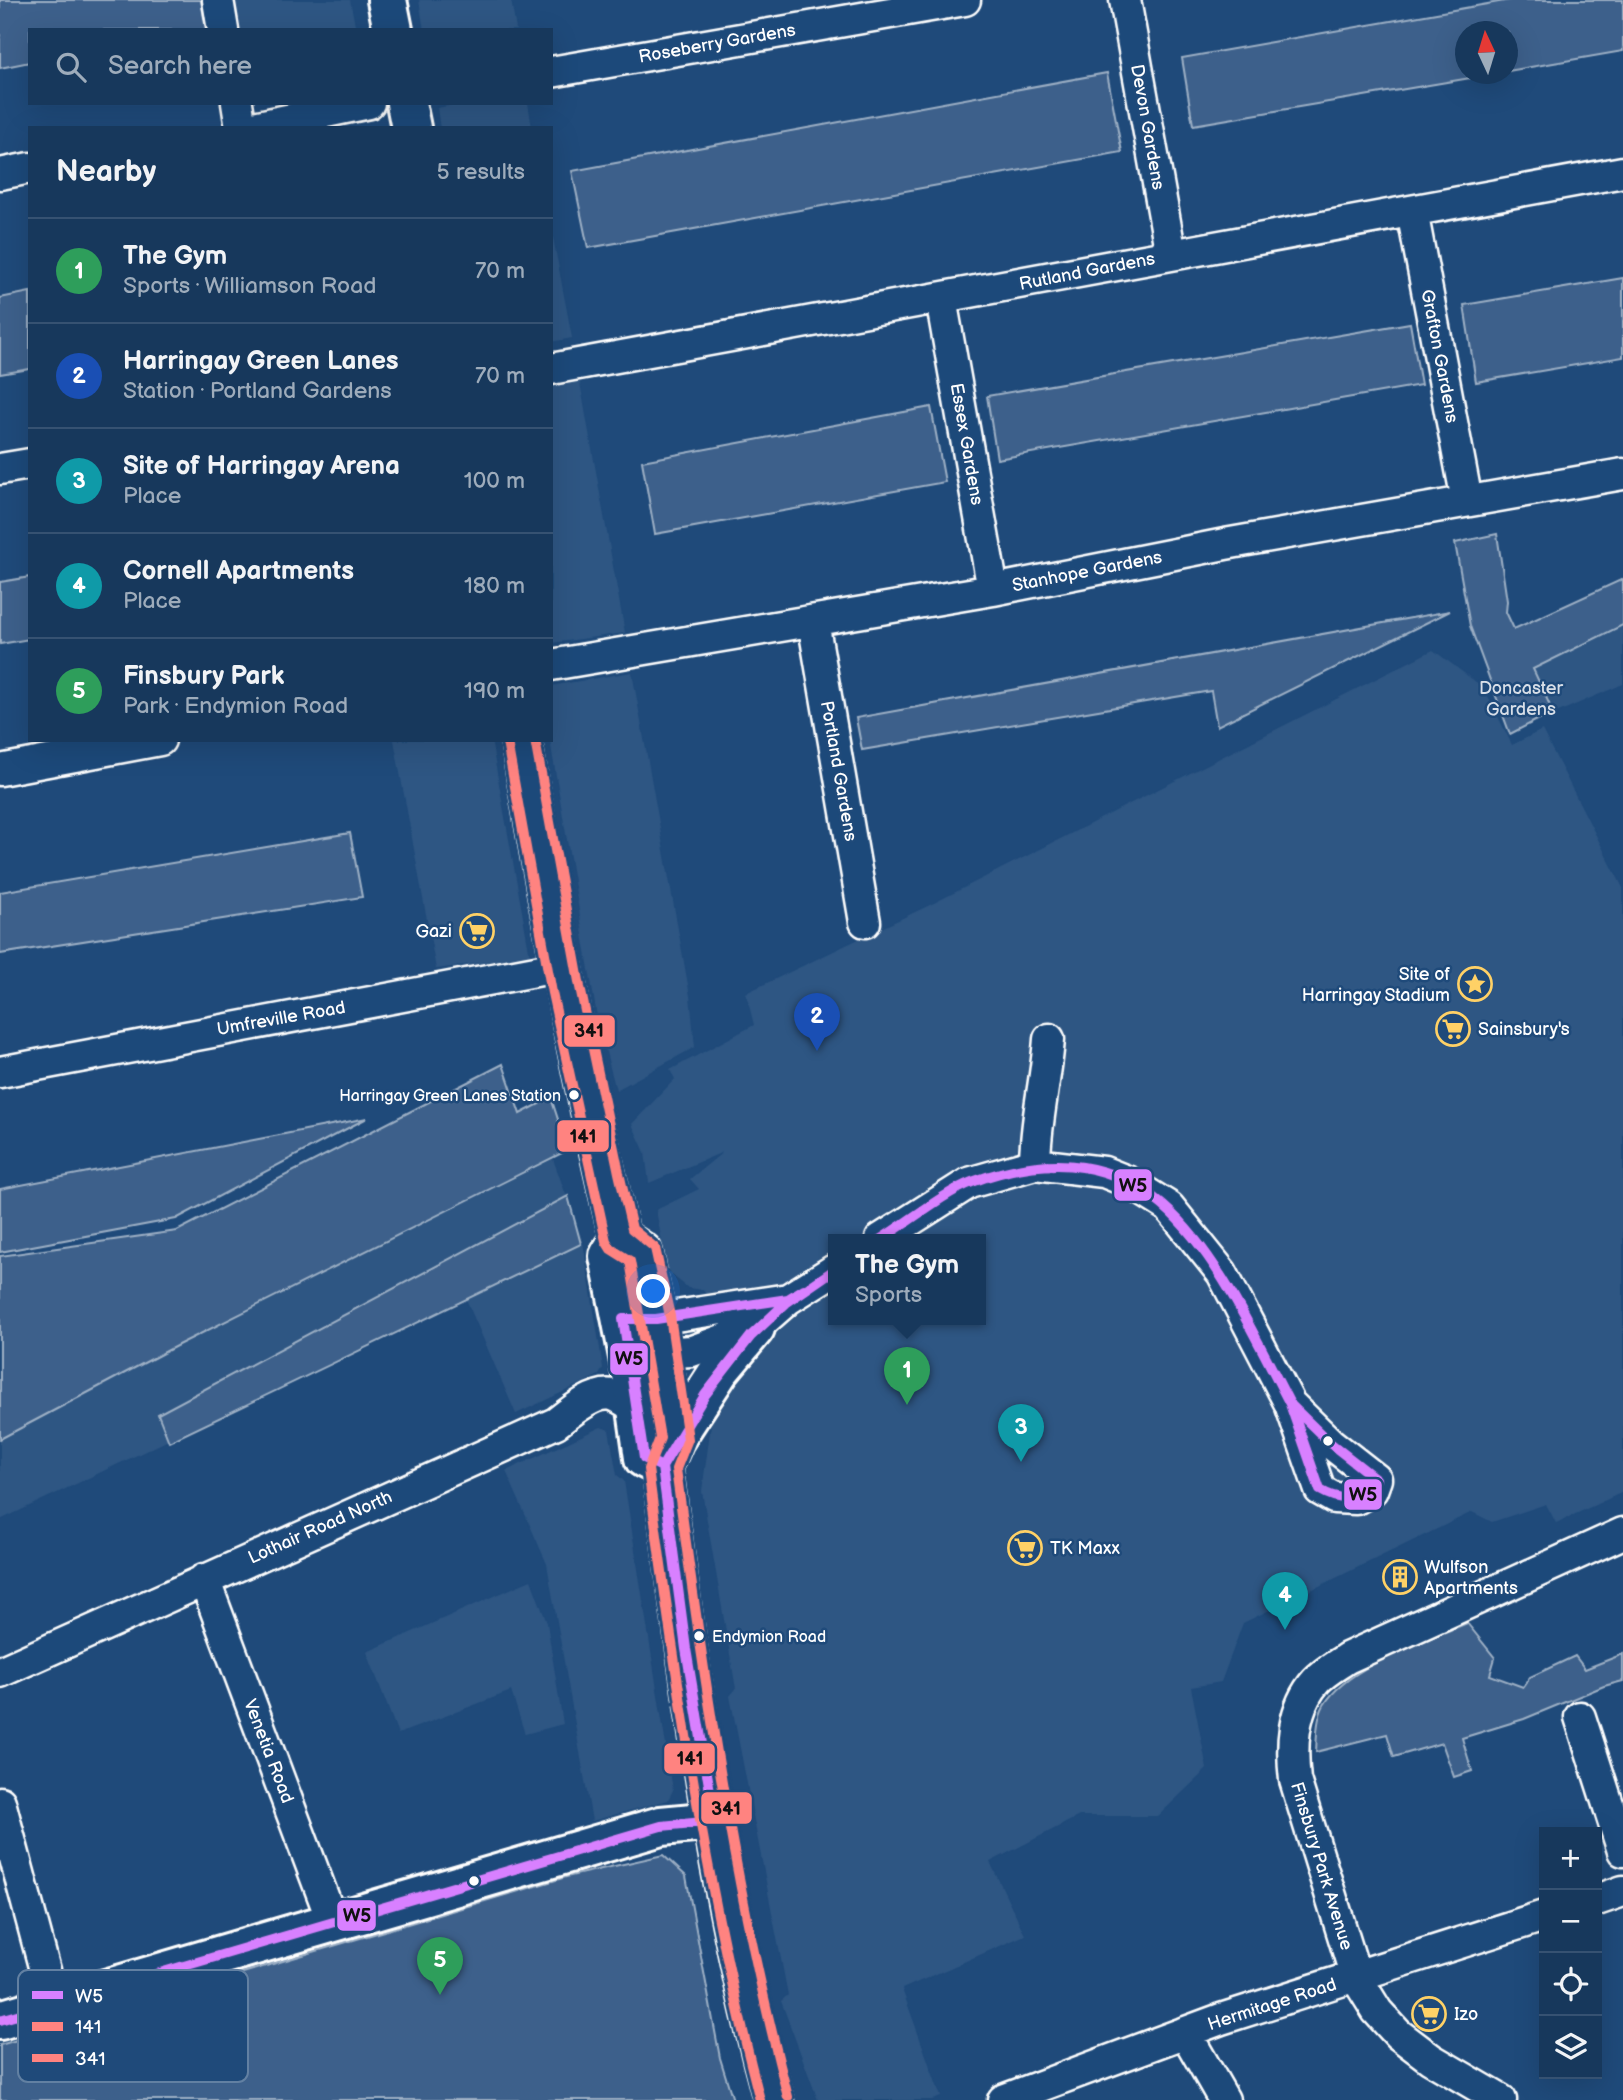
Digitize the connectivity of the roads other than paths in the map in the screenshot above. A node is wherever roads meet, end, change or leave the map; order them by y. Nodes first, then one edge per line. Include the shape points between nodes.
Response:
1 (218, 0) edge
2 (387, 0) edge
3 (965, 0) edge
4 (1125, 0) edge
5 (223, 28) edge
6 (393, 28) edge
7 (553, 72) edge
8 (237, 105) edge
9 (359, 105) edge
10 (406, 105) edge
11 (241, 126) edge
12 (259, 126) edge
13 (411, 126) edge
14 (28, 168) edge
15 (1623, 172) edge
16 (0, 174) edge
17 (1412, 211) junction
18 (1171, 255) junction
19 (941, 299) junction
20 (553, 369) edge
21 (28, 464) edge
22 (0, 469) edge
23 (1623, 474) edge
24 (1467, 501) junction
25 (993, 590) junction
26 (813, 621) junction
27 (553, 665) edge
28 (149, 742) edge
29 (521, 742) edge
30 (0, 769) edge
31 (865, 922) dead end
32 (562, 967) junction
33 (1049, 1039) dead end
34 (0, 1072) edge
35 (1035, 1164) junction
36 (889, 1234) edge
37 (828, 1274) edge
38 (788, 1299) junction
39 (755, 1328) junction
40 (643, 1336) junction
41 (1290, 1404) dead end
42 (637, 1409) junction
43 (668, 1453) junction
44 (1623, 1533) edge
45 (205, 1579) junction
46 (0, 1672) edge
47 (1580, 1717) dead end
48 (0, 1802) edge
49 (715, 1821) junction
50 (1623, 1851) edge
51 (1623, 1891) edge
52 (1602, 1898) edge
53 (1539, 1918) edge
54 (333, 1923) junction
55 (45, 1970) edge
56 (171, 1970) edge
57 (1356, 1977) junction
58 (18, 2015) edge
59 (0, 2020) edge
60 (1185, 2032) junction
61 (774, 2100) edge
62 (1003, 2100) edge
63 (1224, 2100) edge
64 (1501, 2100) edge

1 - 5 street
2 - 6 main road
3 - 7 street, Roseberry Gardens
4 - 18 street, Devon Gardens
8 - 11 street
9 - 12 street
10 - 13 main road
14 - 16 street
15 - 17 street, Rutland Gardens
17 - 18 street, Rutland Gardens
17 - 24 street, Grafton Gardens
18 - 19 street, Rutland Gardens
19 - 20 street, Rutland Gardens
19 - 25 street, Essex Gardens
21 - 22 street
23 - 24 street, Stanhope Gardens
24 - 25 street, Stanhope Gardens
25 - 26 street, Stanhope Gardens
26 - 27 street, Stanhope Gardens
26 - 31 street, Portland Gardens
28 - 30 street
29 - 32 main road
32 - 34 street, Umfreville Road
32 - 40 main road via 620,1238 609,1256
33 - 35 street via 1046,1082 1035,1130
35 - 36 street via 969,1183
35 - 41 street via 1104,1172 1168,1207 1222,1273
37 - 38 street
38 - 39 street
38 - 40 street
39 - 40 street via 709,1347
39 - 43 main road via 719,1371
40 - 42 main road
40 - 43 main road
42 - 43 main road via 644,1458
42 - 45 street, Lothair Road North via 604,1395 556,1423
43 - 49 main road via 686,1649
44 - 57 street, Finsbury Park Avenue via 1347,1658 1316,1681 1301,1704 1292,1750 1295,1780
45 - 46 street, Lothair Road North
45 - 54 street, Venetia Road
47 - 50 street
48 - 55 street
49 - 54 main road via 662,1826
49 - 61 main road
51 - 52 street
53 - 57 street, Hermitage Road
54 - 56 main road
57 - 60 street, Hermitage Road
57 - 64 street, Finsbury Park Avenue via 1398,2034
58 - 59 main road
60 - 62 street, Hermitage Road
60 - 63 street

